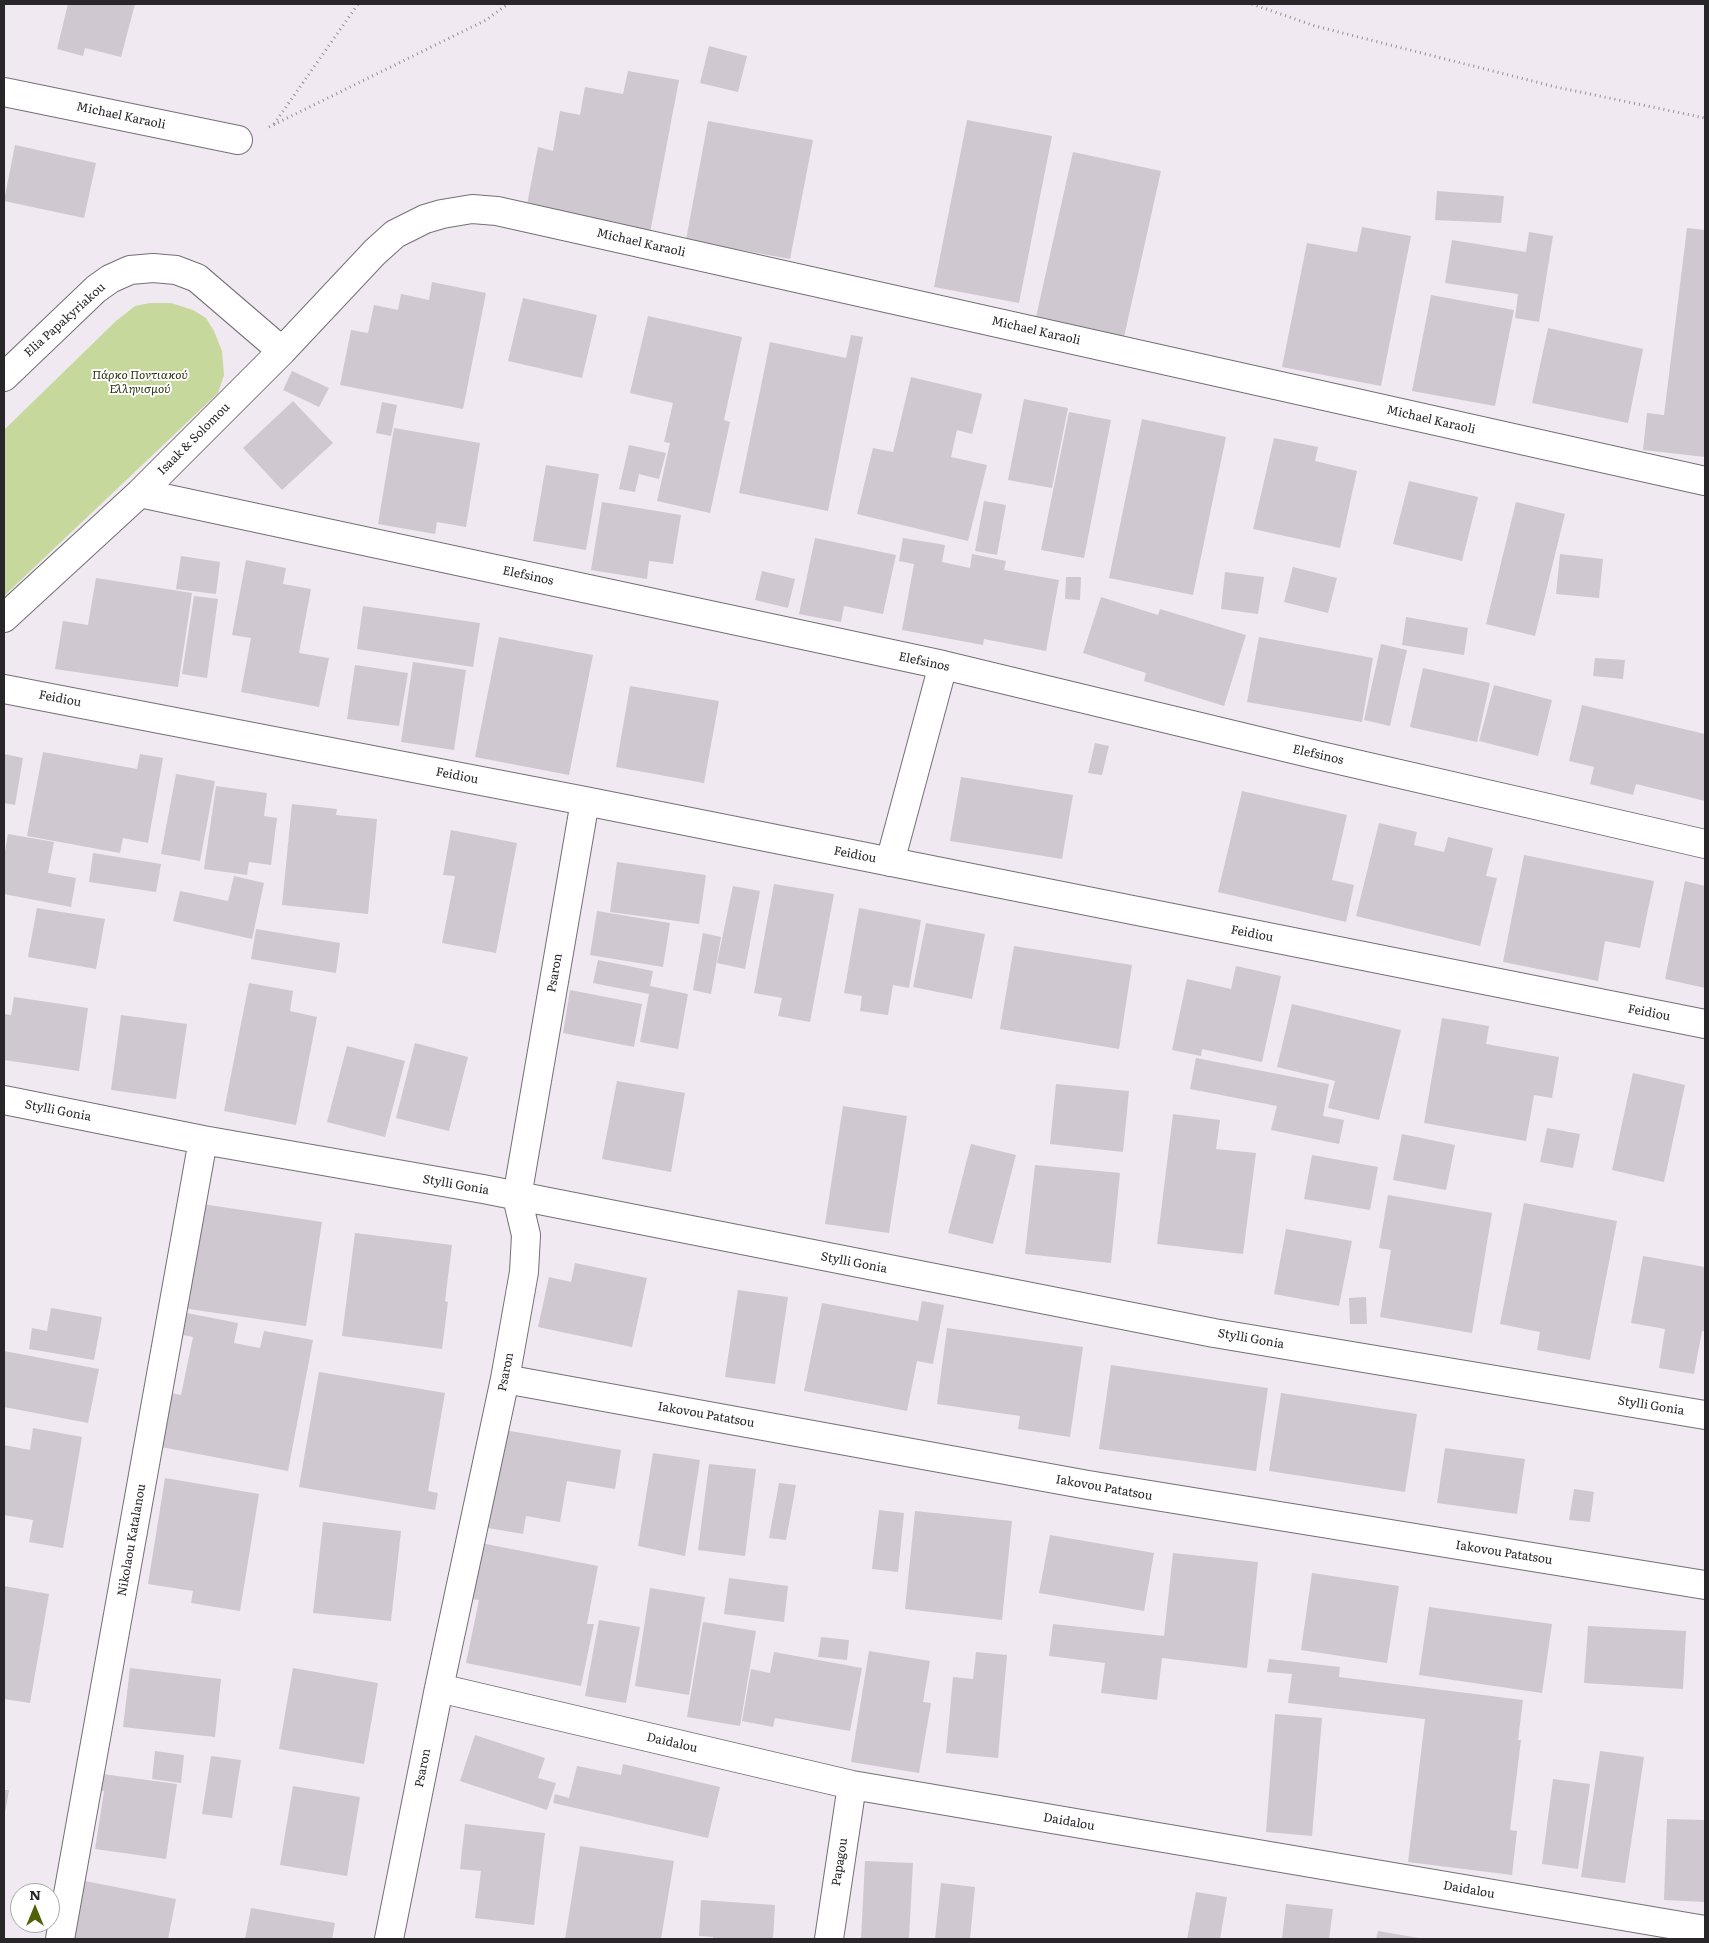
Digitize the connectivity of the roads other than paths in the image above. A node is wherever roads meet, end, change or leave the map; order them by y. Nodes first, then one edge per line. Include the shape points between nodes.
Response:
1 (4, 92) edge
2 (238, 140) road end
3 (375, 252) joint
4 (282, 351) junction
5 (4, 377) edge
6 (1705, 481) edge
7 (140, 493) junction
8 (4, 618) edge
9 (943, 665) junction
10 (4, 689) edge
11 (585, 801) junction
12 (1705, 844) edge
13 (890, 862) junction
14 (1705, 1024) edge
15 (4, 1100) edge
16 (203, 1140) junction
17 (517, 1197) junction
18 (505, 1379) junction
19 (1705, 1415) edge
20 (1705, 1585) edge
21 (439, 1688) junction
22 (852, 1785) junction
23 (1705, 1930) edge
24 (60, 1939) edge
25 (389, 1939) edge
26 (829, 1939) edge

1 - 2 street, Michael Karaoli
3 - 4 street, Isaak & Solomou
3 - 6 street, Michael Karaoli via 395,234 425,219 472,209 498,211
4 - 5 street, Elia Papakyriakou via 197,278 176,270 130,270 96,289
4 - 7 street, Isaak & Solomou
7 - 8 street, Isaak & Solomou
7 - 9 street, Elefsinos
9 - 12 street, Elefsinos
9 - 13 street
10 - 11 street, Feidiou
11 - 13 street, Feidiou
11 - 17 street, Psaron
13 - 14 street, Feidiou
15 - 16 street, Stylli Gonia
16 - 17 street, Stylli Gonia
16 - 24 street, Nikolaou Katalanou
17 - 18 street, Psaron via 526,1235 524,1272
17 - 19 street, Stylli Gonia via 1214,1333
18 - 20 street, Iakovou Patatsou via 1088,1485
18 - 21 street, Psaron
21 - 22 street, Daidalou
21 - 25 street, Psaron
22 - 23 street, Daidalou
22 - 26 street, Papagou

